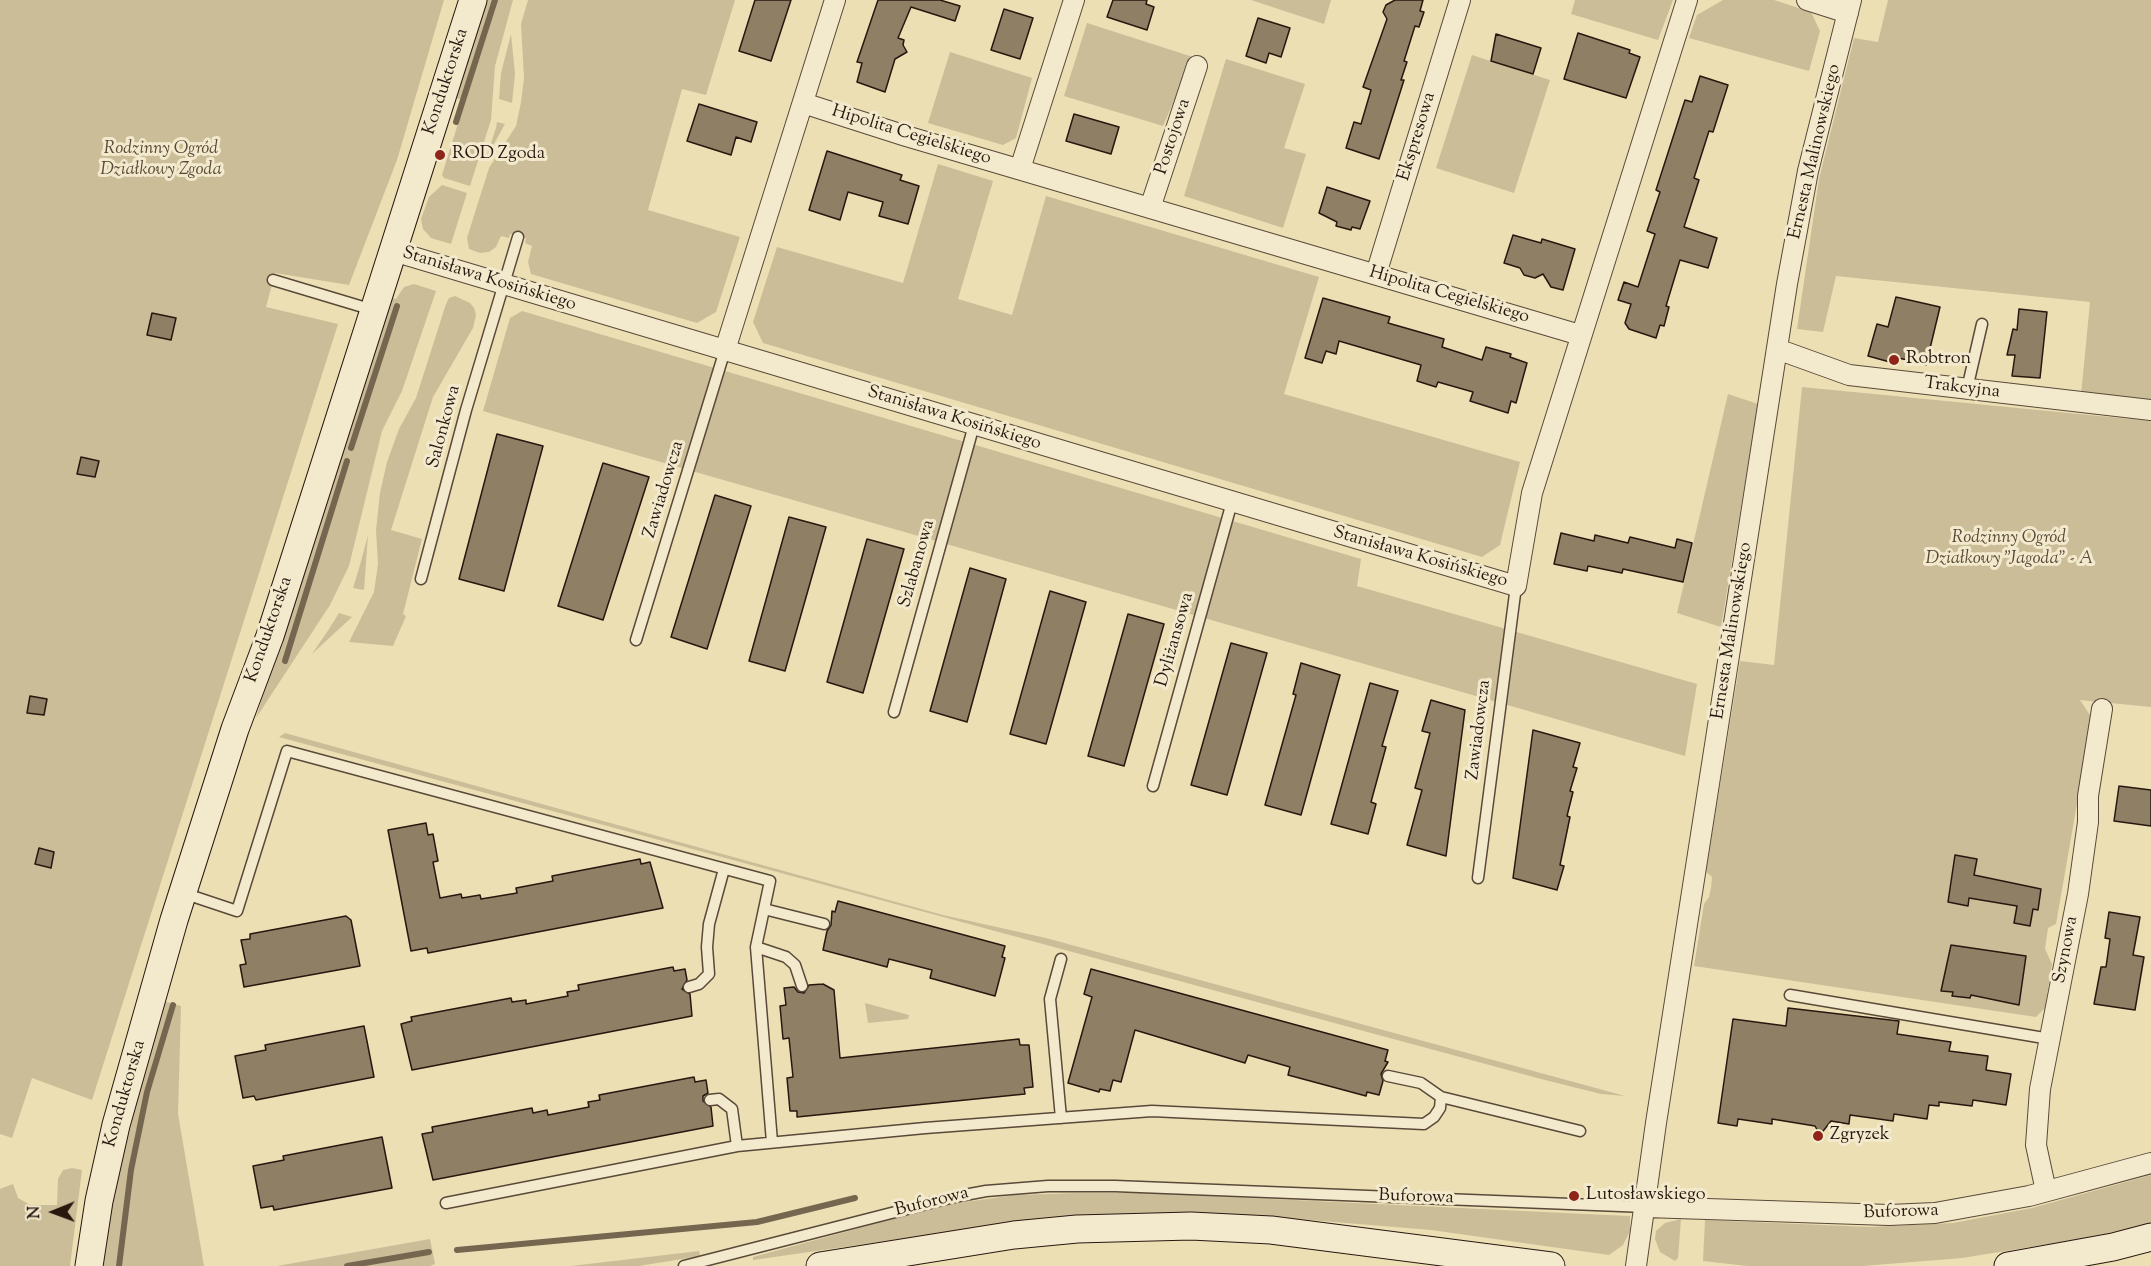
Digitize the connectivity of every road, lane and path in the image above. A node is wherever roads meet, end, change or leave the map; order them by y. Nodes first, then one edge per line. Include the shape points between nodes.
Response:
1 (473, 0) edge
2 (835, 0) edge
3 (1074, 0) edge
4 (1460, 0) edge
5 (1687, 0) edge
6 (1807, 0) edge
7 (1850, 7) edge
8 (1197, 66) dead end
9 (803, 103) junction
10 (1020, 169) junction
11 (1150, 208) junction
12 (519, 237) dead end
13 (393, 251) junction
14 (1376, 274) junction
15 (273, 280) dead end
16 (503, 284) junction
17 (374, 310) junction
18 (1982, 324) dead end
19 (1580, 335) junction
20 (1777, 349) junction
21 (725, 350) junction
22 (1967, 389) junction
23 (2151, 410) edge
24 (974, 425) junction
25 (1232, 502) junction
26 (421, 579) dead end
27 (1516, 586) junction
28 (636, 640) dead end
29 (2102, 709) dead end
30 (894, 712) dead end
31 (1154, 786) dead end
32 (724, 869) junction
33 (1478, 878) dead end
34 (182, 893) junction
35 (764, 909) junction
36 (824, 924) dead end
37 (756, 946) junction
38 (1061, 959) dead end
39 (802, 986) dead end
40 (689, 987) dead end
41 (1790, 995) dead end
42 (2050, 1039) junction
43 (1388, 1076) dead end
44 (1441, 1097) junction
45 (710, 1100) dead end
46 (1061, 1118) junction
47 (1580, 1131) dead end
48 (772, 1142) junction
49 (737, 1146) junction
50 (2151, 1162) edge
51 (2046, 1191) junction
52 (446, 1203) dead end
53 (1646, 1207) junction
54 (2151, 1237) edge
55 (89, 1266) edge
56 (684, 1266) edge
57 (820, 1266) edge
58 (1551, 1266) edge
59 (1636, 1266) edge
60 (2008, 1266) edge

1 - 13 street, Konduktorska
2 - 9 street
3 - 10 street
4 - 14 street, Ekspresowa
5 - 19 street
6 - 7 street
7 - 20 street, Ernesta Malinowskiego via 1808,171
8 - 11 street, Postojowa
9 - 10 street, Hipolita Cegielskiego
9 - 21 street
10 - 11 street, Hipolita Cegielskiego
11 - 14 street, Hipolita Cegielskiego
12 - 16 lane, Salonkowa
13 - 16 street, Stanisława Kosińskiego
13 - 17 street, Konduktorska
14 - 19 street, Hipolita Cegielskiego
15 - 17 lane
16 - 21 street, Stanisława Kosińskiego
16 - 26 lane, Salonkowa
17 - 34 street, Konduktorska via 270,636
18 - 22 lane
19 - 27 street via 1532,493
20 - 22 street, Trakcyjna via 1849,375
20 - 53 street, Ernesta Malinowskiego
21 - 24 street, Stanisława Kosińskiego
21 - 28 lane, Zawiadowcza
22 - 23 street, Trakcyjna
24 - 25 street, Stanisława Kosińskiego
24 - 30 lane, Szlabanowa
25 - 27 street, Stanisława Kosińskiego
25 - 31 lane, Dyliżansowa
27 - 33 lane, Zawiadowcza
29 - 42 street, Szynowa via 2079,884
32 - 34 lane via 287,751 237,911
32 - 35 lane via 770,881
32 - 40 lane via 709,924 709,974
34 - 55 street, Konduktorska via 116,1125
35 - 36 lane
35 - 37 lane
37 - 39 lane via 786,957 795,965
37 - 48 lane
38 - 46 lane via 1050,999
41 - 42 lane
42 - 51 street, Szynowa via 2036,1135
43 - 44 lane via 1421,1083
44 - 46 lane via 1440,1108 1424,1124 1152,1112
44 - 47 lane
45 - 49 lane via 719,1099 732,1109
46 - 48 lane
48 - 49 lane
49 - 52 lane
50 - 51 street, Buforowa
51 - 53 street, Buforowa via 1961,1210 1911,1215
53 - 56 lane, Buforowa via 1048,1186 954,1197
53 - 59 street, Ernesta Malinowskiego
54 - 60 street
57 - 58 street via 1014,1235 1191,1226 1270,1230

